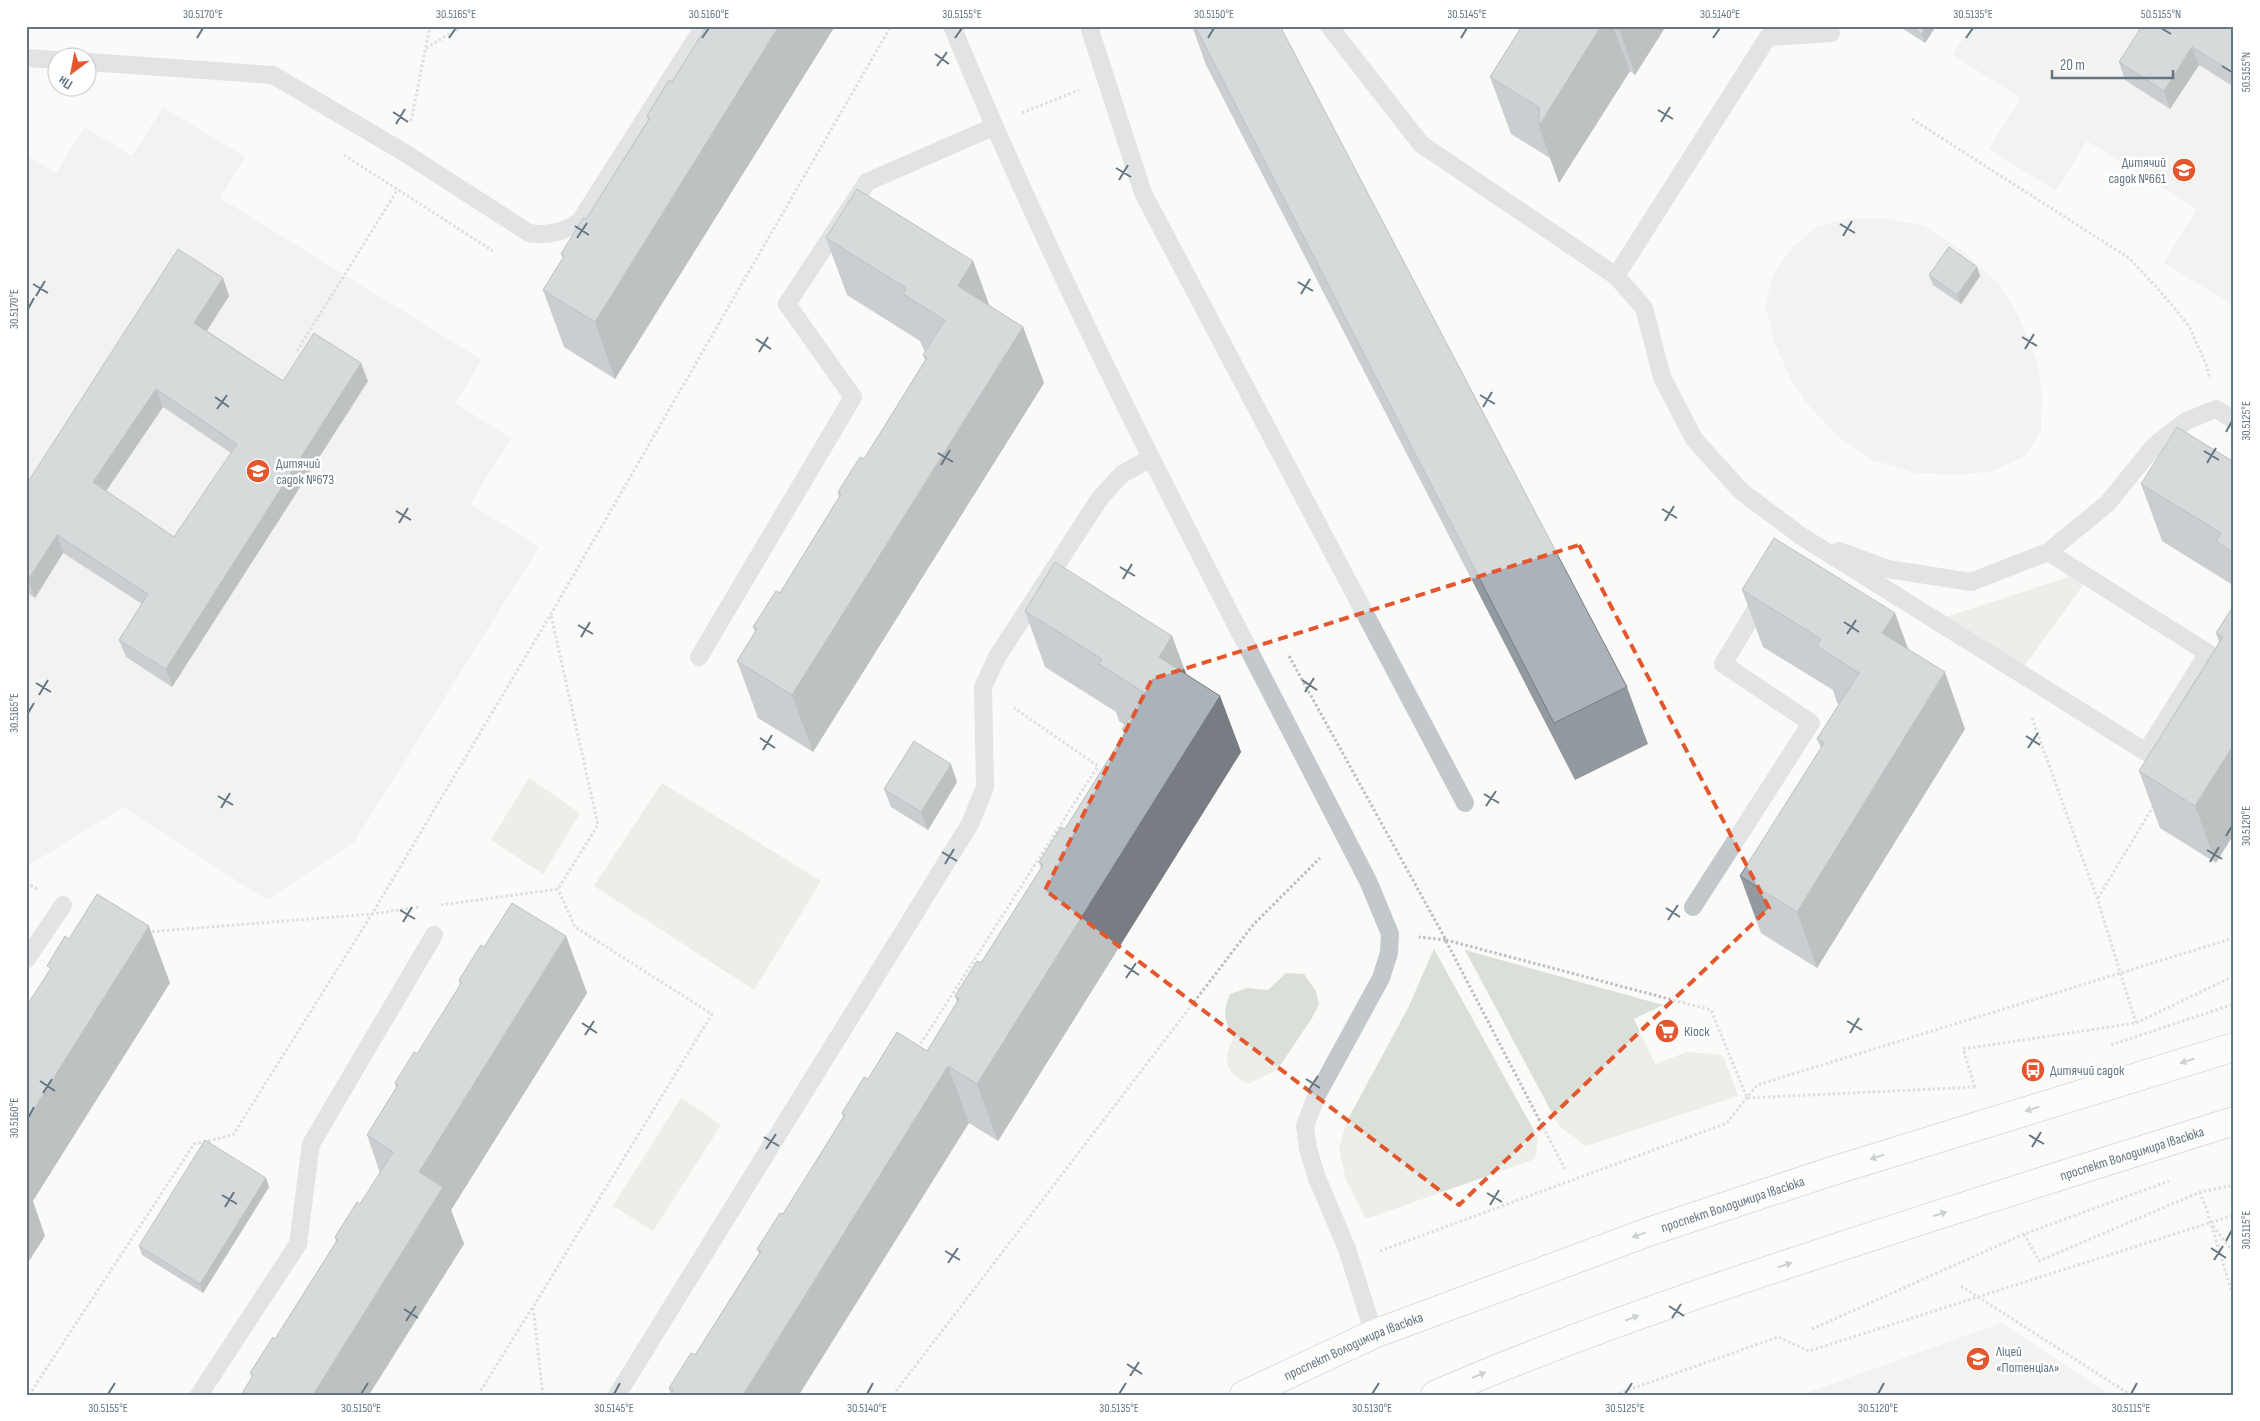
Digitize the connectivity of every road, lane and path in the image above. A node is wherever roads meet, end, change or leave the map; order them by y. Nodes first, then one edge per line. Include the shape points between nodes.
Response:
1 (430, 26) edge
2 (463, 26) edge
3 (704, 26) edge
4 (891, 26) edge
5 (952, 26) edge
6 (1091, 26) edge
7 (1329, 26) edge
8 (1830, 33) dead end
9 (426, 48) junction
10 (26, 58) edge
11 (48, 59) edge
12 (98, 63) edge
13 (1106, 79) junction
14 (1016, 106) dead end
15 (1912, 119) dead end
16 (993, 127) junction
17 (339, 152) dead end
18 (405, 153) junction
19 (398, 190) junction
20 (493, 251) dead end
21 (1616, 276) junction
22 (297, 351) dead end
23 (2216, 409) junction
24 (2234, 420) edge
25 (1151, 458) junction
26 (1801, 536) junction
27 (2048, 552) junction
28 (1791, 553) edge
29 (1775, 579) edge
30 (551, 614) junction
31 (699, 657) dead end
32 (2015, 670) junction
33 (983, 687) junction
34 (1465, 803) dead end
35 (2155, 804) edge
36 (1320, 858) dead end
37 (26, 883) edge
38 (558, 889) junction
39 (2097, 898) junction
40 (63, 905) joint
41 (440, 905) dead end
42 (421, 907) dead end
43 (1693, 907) dead end
44 (372, 914) junction
45 (141, 932) edge
46 (434, 935) dead end
47 (2234, 938) edge
48 (26, 960) edge
49 (2120, 972) junction
50 (2234, 976) edge
51 (2234, 1004) edge
52 (2136, 1022) junction
53 (2234, 1047) edge
54 (2103, 1048) dead end
55 (916, 1051) edge
56 (1747, 1098) junction
57 (2234, 1122) edge
58 (1566, 1171) dead end
59 (2178, 1178) dead end
60 (2234, 1185) edge
61 (2200, 1192) junction
62 (2234, 1215) edge
63 (2210, 1222) junction
64 (2024, 1234) junction
65 (2234, 1253) edge
66 (1351, 1262) junction
67 (1960, 1286) dead end
68 (1978, 1297) junction
69 (2234, 1299) edge
70 (532, 1308) junction
71 (1812, 1329) dead end
72 (1374, 1334) junction
73 (29, 1395) edge
74 (199, 1395) edge
75 (478, 1395) edge
76 (543, 1395) edge
77 (617, 1395) edge
78 (893, 1395) edge
79 (1244, 1395) edge
80 (1435, 1395) edge
81 (1614, 1395) edge
82 (2131, 1395) edge

1 - 9 path
2 - 9 path
3 - 18 lane via 580,221 564,231 545,235 529,233
4 - 30 path
5 - 16 lane
6 - 13 lane
7 - 21 lane via 1421,144
8 - 21 lane via 1768,37
9 - 18 path
10 - 11 lane
12 - 18 lane via 273,75
13 - 14 path via 1020,114
13 - 34 lane via 1143,193
15 - 23 path via 2130,258 2189,326 2206,364
16 - 25 lane
16 - 31 lane via 866,182 787,304 853,397
17 - 19 path
18 - 19 path
19 - 20 path
19 - 22 path
21 - 26 lane via 1644,308 1662,377 1694,439 1742,492
23 - 24 lane
23 - 27 lane via 2186,421 2155,445 2107,504
25 - 33 lane via 1122,474 1100,498 997,657
25 - 66 lane via 1369,883 1390,934 1390,953 1381,978 1316,1097 1305,1126 1317,1178
26 - 27 lane via 1888,569 1971,582
26 - 28 lane
26 - 32 lane
27 - 32 lane via 2208,653 2146,752
29 - 43 lane via 1723,664 1811,723
30 - 38 path via 598,826
30 - 44 path
32 - 39 path
33 - 55 path via 1098,766
33 - 77 lane via 985,787 970,824
35 - 39 path
36 - 78 path via 1252,925
37 - 40 path
38 - 41 path
38 - 70 path via 575,927 712,1014
39 - 49 path
40 - 48 lane
42 - 44 path
44 - 45 path
44 - 73 path via 233,1135 194,1144
46 - 74 lane via 311,1144 298,1244
47 - 49 path
49 - 52 path
49 - 56 path via 1757,1085
50 - 52 path
51 - 54 path
52 - 56 path via 1964,1049 1975,1088
53 -> 72 main road, проспект Володимира Івасюка via 1650,1231
56 - 58 path via 1711,1010 1446,940
56 - 66 path via 1726,1122
80 -> 57 main road, проспект Володимира Івасюка via 1495,1369 1701,1292
59 - 64 path
60 - 61 path
61 - 63 path
61 - 64 path via 2039,1261
62 - 63 path
63 - 65 path
63 - 68 path
63 - 69 path
64 - 71 path
66 - 72 lane
67 - 68 path
68 - 81 path via 1808,1351 1778,1337
68 - 82 path
70 - 75 path
70 - 76 path
72 - 79 main road, проспект Володимира Івасюка

